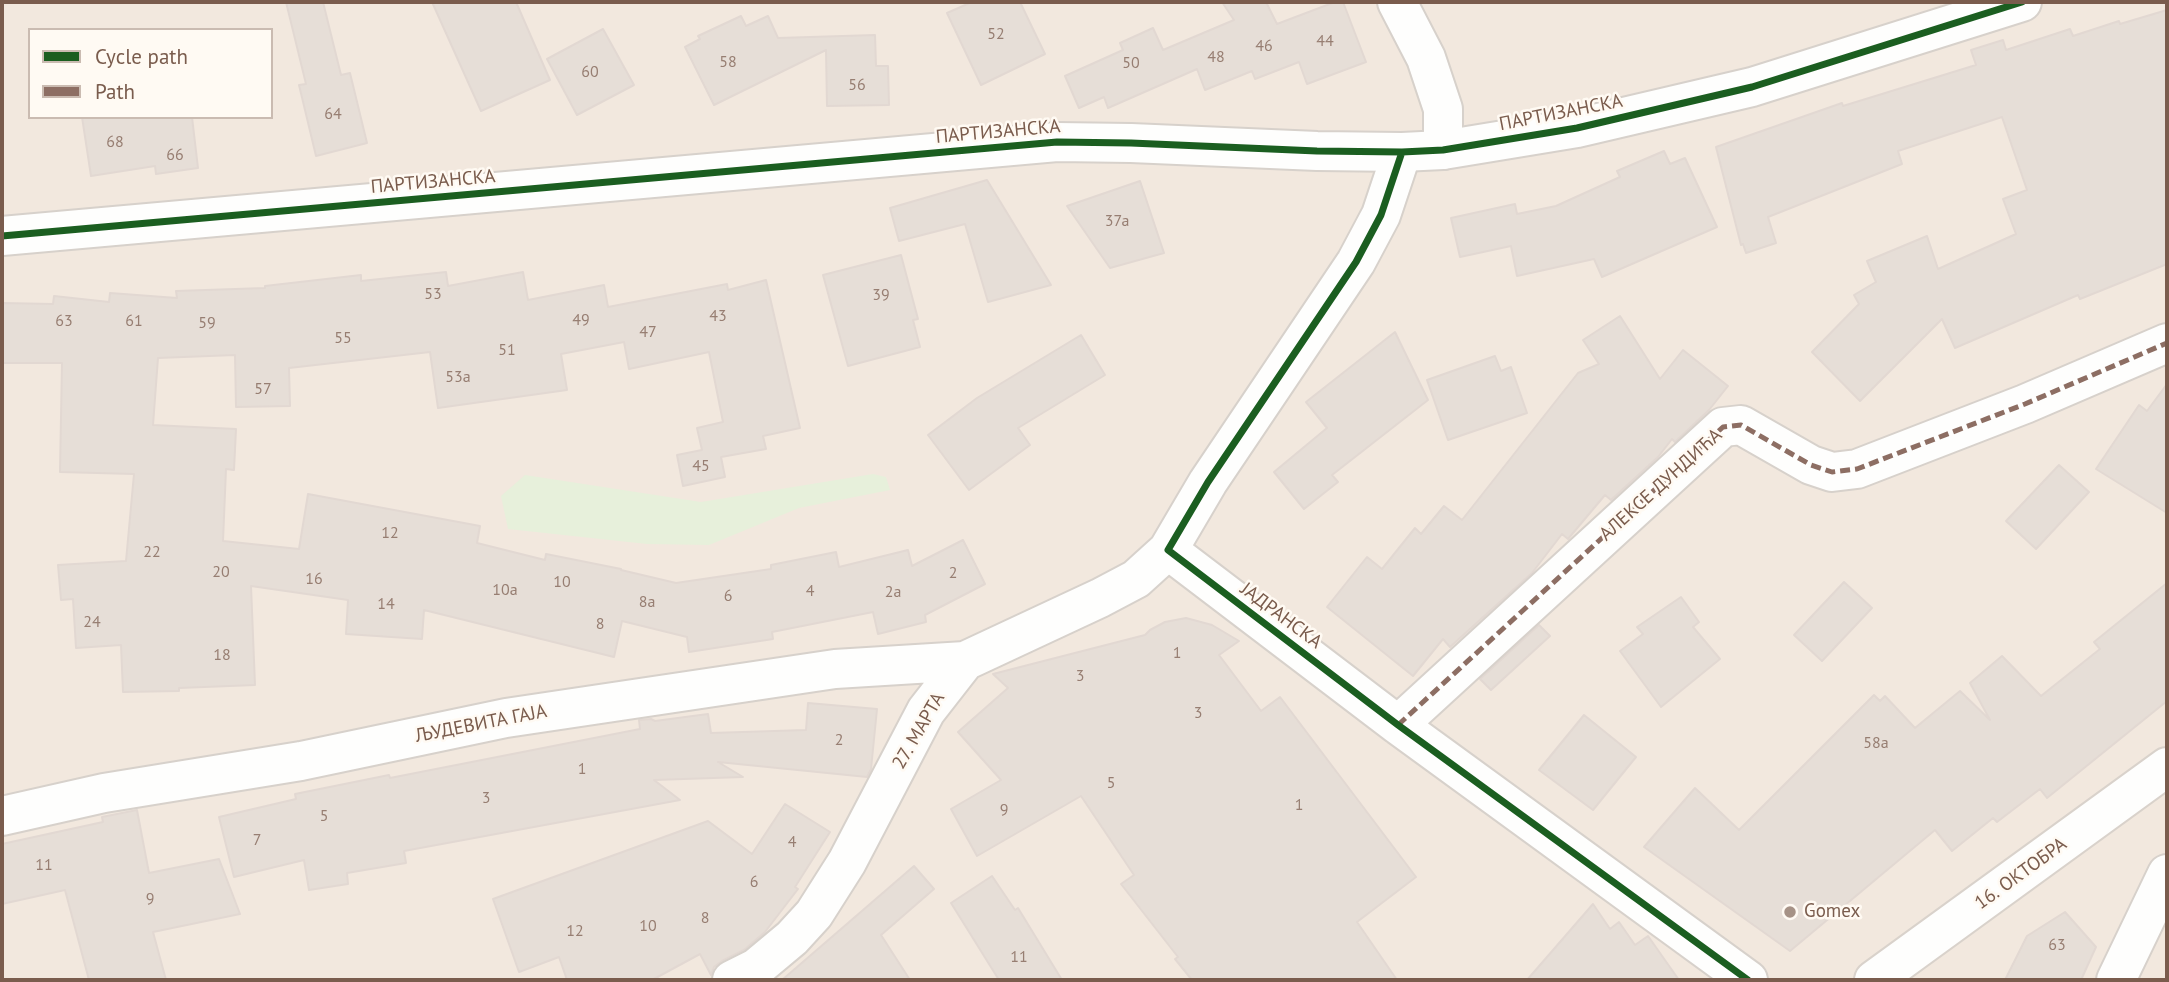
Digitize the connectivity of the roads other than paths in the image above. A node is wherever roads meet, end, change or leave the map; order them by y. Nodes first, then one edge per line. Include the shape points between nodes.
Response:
1 (1396, 2) edge
2 (2022, 2) edge
3 (1443, 150) junction
4 (1402, 152) junction
5 (2, 236) edge
6 (2167, 343) edge
7 (1168, 550) junction
8 (965, 661) junction
9 (1398, 725) junction
10 (2167, 767) edge
11 (2, 816) edge
12 (2167, 874) edge
13 (732, 980) edge
14 (1748, 980) edge
15 (1874, 980) edge
16 (2116, 980) edge

1 - 3 street via 1426,58 1443,109
2 - 3 street, ПАРТИЗАНСКА via 1752,87 1577,128
3 - 4 street, ПАРТИЗАНСКА
4 - 5 street, ПАРТИЗАНСКА via 1057,142
4 - 7 street via 1381,215 1356,262 1208,482
6 - 9 street, АЛЕКСЕ ДУНДИЋА via 1857,469 1832,472 1741,425 1723,427
7 - 8 street, 27. МАРТА via 1136,579
7 - 9 street, ЈАДРАНСКА
8 - 11 street, ЉУДЕВИТА ГАЈА via 835,669 506,718
8 - 13 street, 27. МАРТА via 926,711 847,862 814,914 756,968
9 - 14 street, ЈАДРАНСКА
10 - 15 street, 16. ОКТОБРА
12 - 16 street

